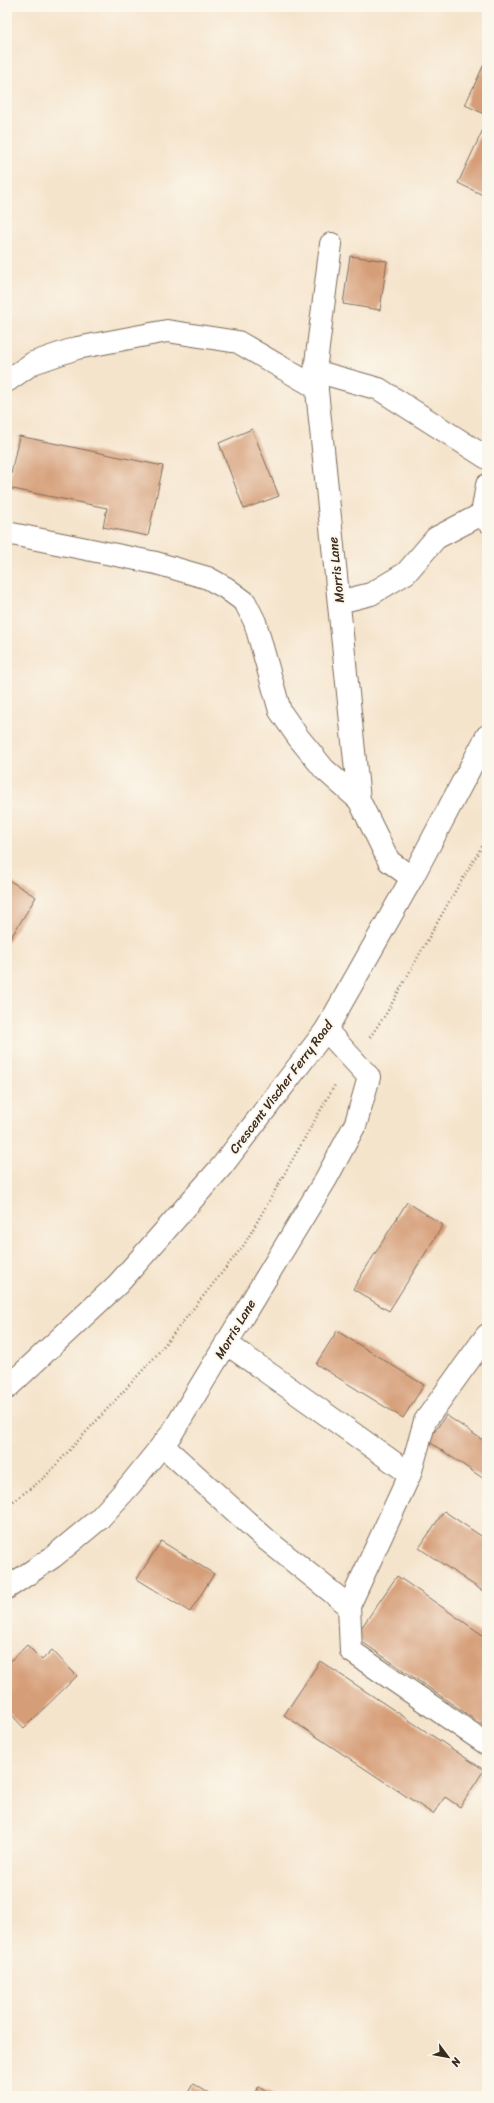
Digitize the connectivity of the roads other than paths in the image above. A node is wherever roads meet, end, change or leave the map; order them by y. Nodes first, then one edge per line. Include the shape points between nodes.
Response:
1 (331, 244) dead end
2 (316, 379) junction
3 (7, 381) edge
4 (487, 458) edge
5 (487, 485) edge
6 (484, 518) edge
7 (7, 534) edge
8 (339, 602) junction
9 (487, 736) edge
10 (359, 800) junction
11 (412, 878) junction
12 (326, 1030) junction
13 (487, 1335) edge
14 (226, 1343) junction
15 (7, 1388) edge
16 (162, 1445) junction
17 (410, 1474) junction
18 (7, 1588) edge
19 (349, 1606) junction
20 (487, 1744) edge

1 - 2 street, Morris Lane
2 - 3 street via 238,342 167,330 77,348 34,363
2 - 4 street via 379,389
2 - 8 street, Morris Lane
5 - 6 street
6 - 8 street via 436,538 406,573 371,594
7 - 10 street via 156,564 208,578 245,602 255,622 280,711 324,769
8 - 10 street, Morris Lane
9 - 11 street, Crescent Vischer Ferry Road
10 - 11 street, Morris Lane via 389,861
11 - 12 street, Crescent Vischer Ferry Road
12 - 14 street, Morris Lane via 368,1077 356,1123 326,1179
12 - 15 street, Crescent Vischer Ferry Road via 222,1166 118,1284
13 - 17 street via 425,1421
14 - 16 street, Morris Lane via 172,1433
14 - 17 street
16 - 18 street, Morris Lane via 98,1519 53,1557
16 - 19 street via 268,1541
17 - 19 street
19 - 20 street via 351,1651

